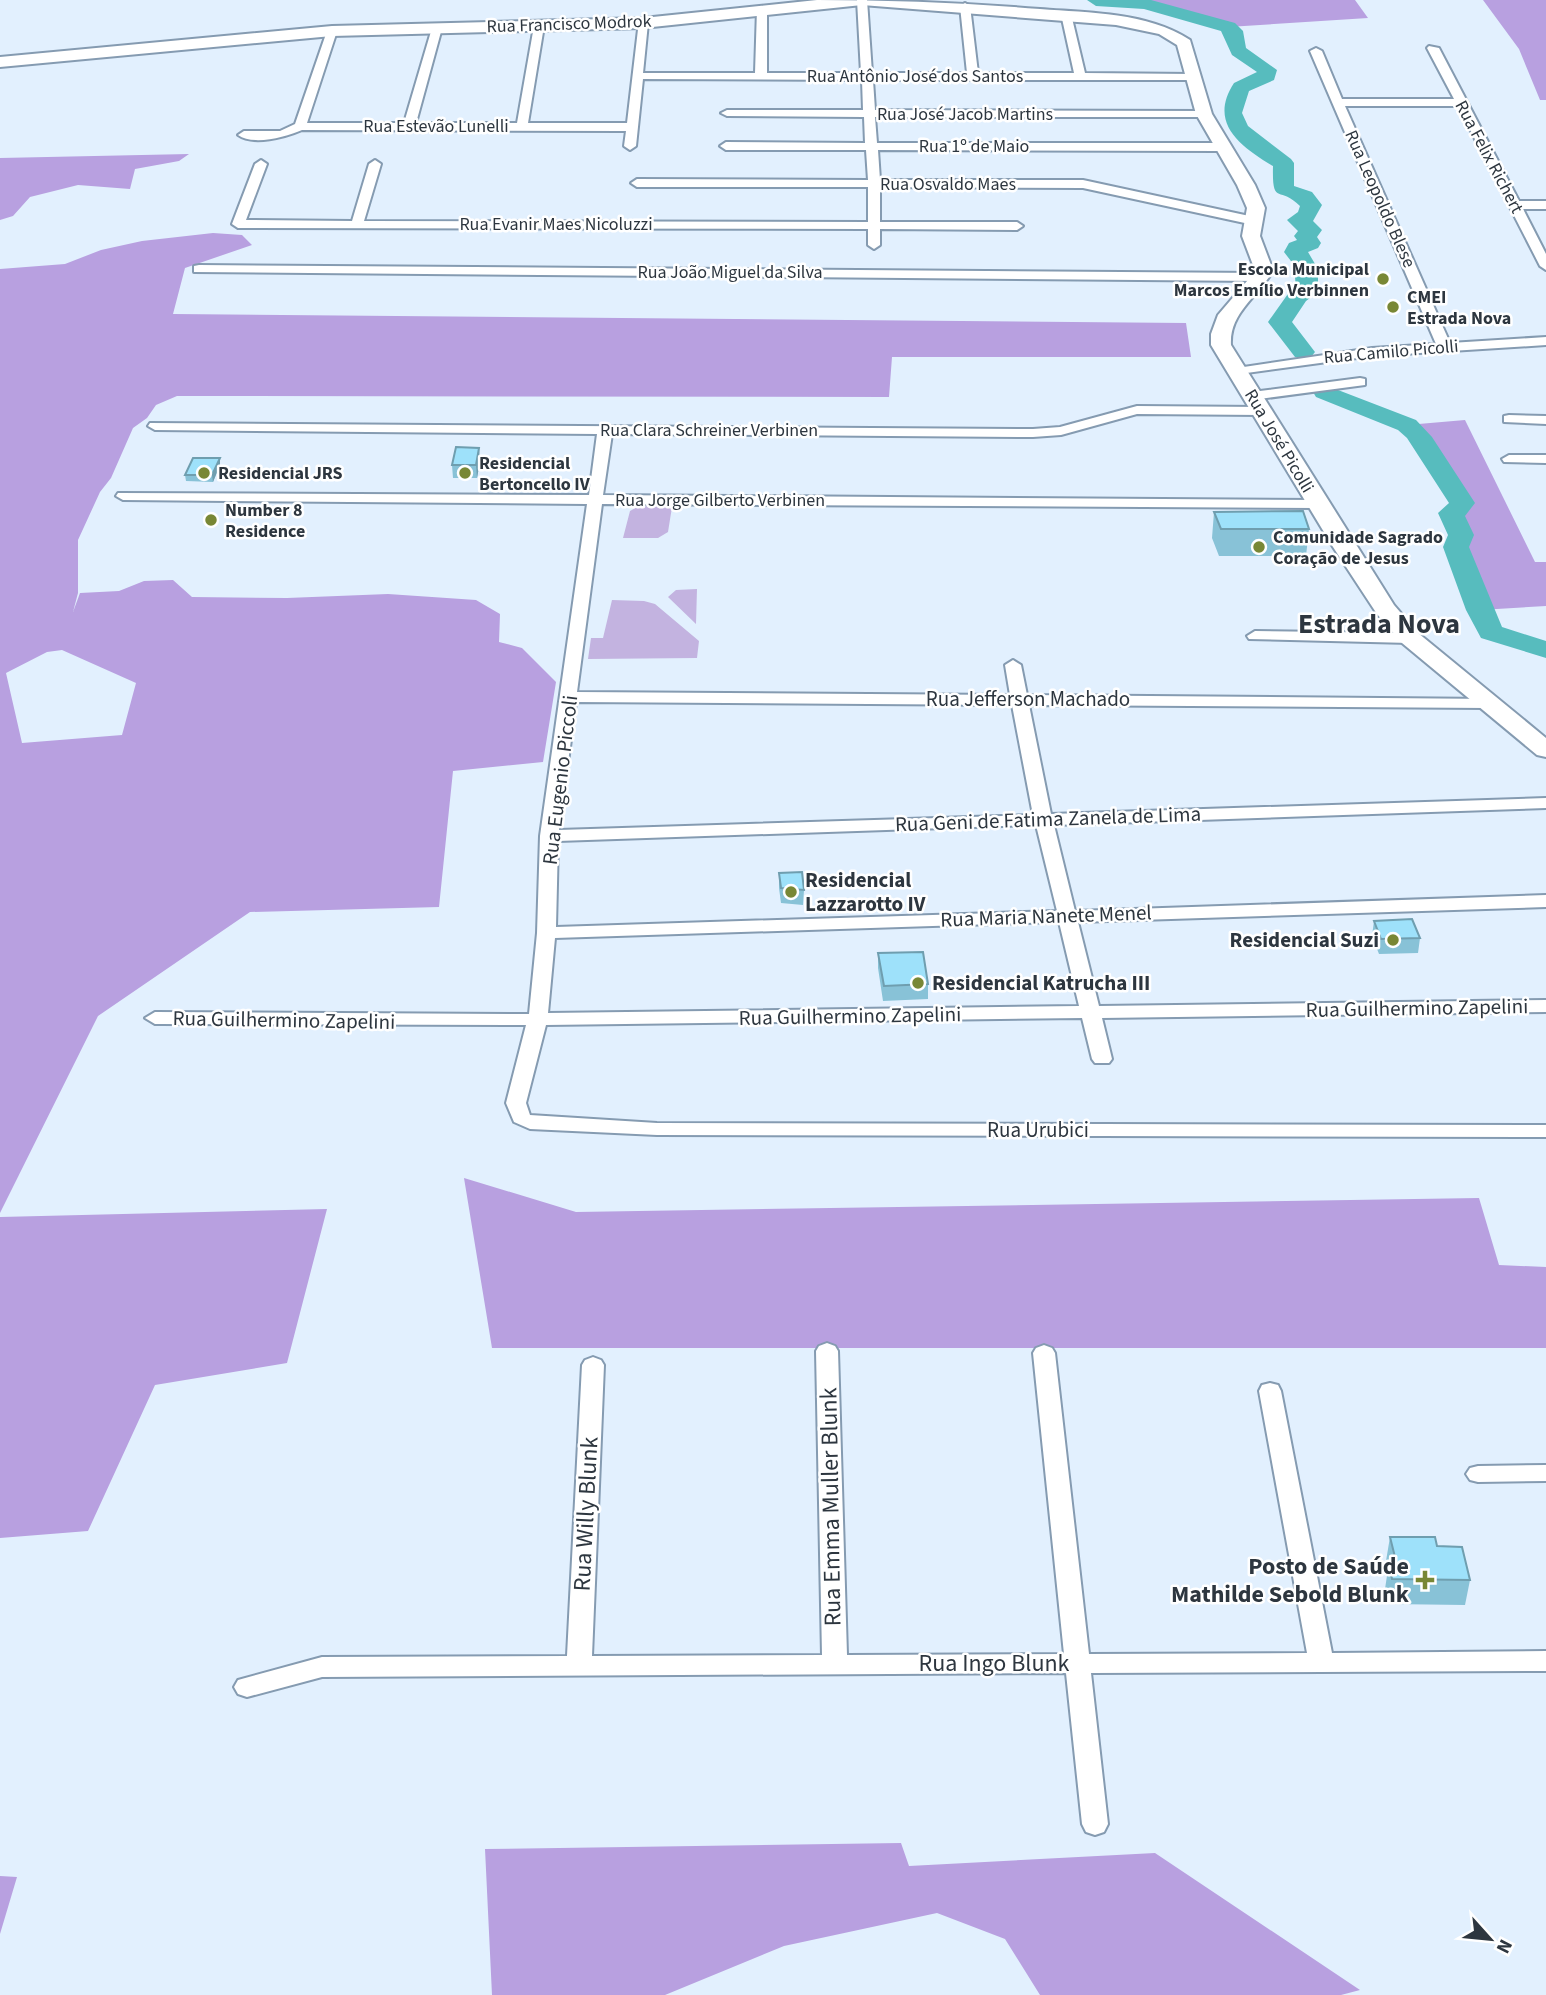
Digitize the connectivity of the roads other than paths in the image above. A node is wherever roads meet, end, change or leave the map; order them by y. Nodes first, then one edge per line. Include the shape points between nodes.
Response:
1 (862, 0) edge
2 (965, 6) junction
3 (762, 9) junction
4 (1066, 14) junction
5 (643, 23) junction
6 (539, 26) junction
7 (437, 28) junction
8 (332, 31) junction
9 (1433, 48) dead end
10 (1316, 51) dead end
11 (0, 62) edge
12 (638, 76) junction
13 (761, 76) junction
14 (867, 76) junction
15 (973, 76) junction
16 (1080, 76) junction
17 (1193, 77) junction
18 (1338, 102) junction
19 (1461, 103) junction
20 (727, 113) dead end
21 (870, 114) junction
22 (1204, 114) junction
23 (300, 126) junction
24 (410, 126) junction
25 (522, 126) junction
26 (630, 127) junction
27 (244, 135) dead end
28 (630, 146) dead end
29 (726, 146) dead end
30 (871, 146) junction
31 (1221, 147) junction
32 (261, 164) dead end
33 (375, 164) dead end
34 (637, 183) dead end
35 (874, 184) junction
36 (1515, 205) junction
37 (1546, 205) edge
38 (1254, 222) junction
39 (357, 224) junction
40 (874, 225) junction
41 (1017, 226) dead end
42 (874, 245) dead end
43 (1546, 266) edge
44 (199, 269) dead end
45 (1261, 277) junction
46 (1546, 341) edge
47 (1444, 346) junction
48 (1237, 372) junction
49 (1360, 382) dead end
50 (1256, 404) junction
51 (1509, 419) dead end
52 (1546, 419) edge
53 (155, 426) dead end
54 (605, 429) junction
55 (1509, 459) dead end
56 (1546, 459) edge
57 (123, 496) dead end
58 (596, 499) junction
59 (1317, 504) junction
60 (1255, 636) dead end
61 (1410, 638) junction
62 (1013, 665) dead end
63 (570, 696) junction
64 (1018, 699) junction
65 (1487, 703) junction
66 (1546, 750) edge
67 (1546, 803) edge
68 (1043, 820) junction
69 (549, 835) junction
70 (1541, 901) edge
71 (1066, 915) junction
72 (1546, 920) edge
73 (546, 933) junction
74 (1546, 1006) edge
75 (1091, 1012) junction
76 (538, 1017) junction
77 (155, 1018) dead end
78 (1102, 1059) dead end
79 (530, 1123) joint
80 (1546, 1131) edge
81 (827, 1351) dead end
82 (1044, 1353) dead end
83 (593, 1365) dead end
84 (1270, 1391) dead end
85 (1546, 1473) edge
86 (1478, 1474) dead end
87 (1321, 1661) junction
88 (1546, 1661) edge
89 (1076, 1663) junction
90 (579, 1664) junction
91 (835, 1664) junction
92 (247, 1687) dead end
93 (1095, 1824) dead end

1 - 2 street, Rua Francisco Modrok
1 - 3 street, Rua Francisco Modrok
1 - 14 street
2 - 4 street, Rua Francisco Modrok
2 - 15 street
3 - 5 street, Rua Francisco Modrok
3 - 13 street
4 - 16 street
4 - 17 street, Rua Francisco Modrok via 1135,22 1175,35 1184,43
5 - 6 street, Rua Francisco Modrok
5 - 12 street
6 - 7 street, Rua Francisco Modrok
6 - 25 street
7 - 8 street, Rua Francisco Modrok
7 - 24 street
8 - 11 street, Rua Francisco Modrok
8 - 23 street
9 - 19 street, Rua Felix Richert
10 - 18 street, Rua Leopoldo Blese
12 - 13 street, Rua Antônio José dos Santos
12 - 26 street
13 - 14 street, Rua Antônio José dos Santos
14 - 15 street, Rua Antônio José dos Santos
14 - 21 street
15 - 16 street, Rua Antônio José dos Santos
16 - 17 street, Rua Antônio José dos Santos
17 - 22 street
18 - 19 street
18 - 47 street, Rua Leopoldo Blese
19 - 36 street, Rua Felix Richert
20 - 21 street, Rua José Jacob Martins
21 - 22 street, Rua José Jacob Martins
21 - 30 street
22 - 31 street
23 - 24 street, Rua Estevão Lunelli
23 - 27 street, Rua Estevão Lunelli via 282,134
24 - 25 street, Rua Estevão Lunelli
25 - 26 street, Rua Estevão Lunelli
26 - 28 street
29 - 30 street, Rua 1º de Maio
30 - 31 street, Rua 1º de Maio
30 - 35 street
31 - 38 street via 1253,199
32 - 39 street, Rua Evanir Maes Nicoluzzi via 238,224
33 - 39 street
34 - 35 street, Rua Osvaldo Maes
35 - 38 street, Rua Osvaldo Maes via 1094,185
35 - 40 street
36 - 37 street
36 - 43 street, Rua Felix Richert
38 - 45 street via 1251,236 1262,265
39 - 40 street, Rua Evanir Maes Nicoluzzi
40 - 41 street, Rua Evanir Maes Nicoluzzi
40 - 42 street
44 - 45 street, Rua João Miguel da Silva
45 - 48 street, Rua José Picolli via 1220,327 1221,345
46 - 47 street, Rua Camilo Picolli
47 - 48 street, Rua Camilo Picolli
48 - 50 street, Rua José Picolli
49 - 50 street
50 - 54 street, Rua Clara Schreiner Verbinen via 1137,410 1061,431 1033,433
50 - 59 street, Rua José Picolli
51 - 52 street
53 - 54 street, Rua Clara Schreiner Verbinen
54 - 58 street, Rua Eugenio Piccoli
55 - 56 street
57 - 58 street, Rua Jorge Gilberto Verbinen
58 - 59 street, Rua Jorge Gilberto Verbinen
58 - 63 street, Rua Eugenio Piccoli
59 - 61 street, Rua José Picolli via 1373,593
60 - 61 street
61 - 65 street, Rua José Picolli
62 - 64 street
63 - 64 street, Rua Jefferson Machado
63 - 69 street, Rua Eugenio Piccoli
64 - 65 street, Rua Jefferson Machado
64 - 68 street
65 - 66 street, Rua José Picolli
67 - 68 street, Rua Geni de Fatima Zanela de Lima
68 - 69 street, Rua Geni de Fatima Zanela de Lima
68 - 71 street
69 - 73 street, Rua Eugenio Piccoli
70 - 71 street, Rua Maria Nanete Menel
70 - 72 street
71 - 73 street, Rua Maria Nanete Menel
71 - 75 street
73 - 76 street, Rua Eugenio Piccoli
74 - 75 street, Rua Guilhermino Zapelini
75 - 76 street, Rua Guilhermino Zapelini
75 - 78 street
76 - 77 street, Rua Guilhermino Zapelini via 407,1021
76 - 79 street, Rua Eugenio Piccoli via 516,1103 521,1118
79 - 80 street, Rua Urubici via 657,1129
81 - 91 street, Rua Emma Muller Blunk
82 - 89 street
83 - 90 street, Rua Willy Blunk
84 - 87 street
85 - 86 street
87 - 88 street, Rua Ingo Blunk
87 - 89 street, Rua Ingo Blunk
89 - 91 street, Rua Ingo Blunk
89 - 93 street
90 - 91 street, Rua Ingo Blunk
90 - 92 street, Rua Ingo Blunk via 323,1667

